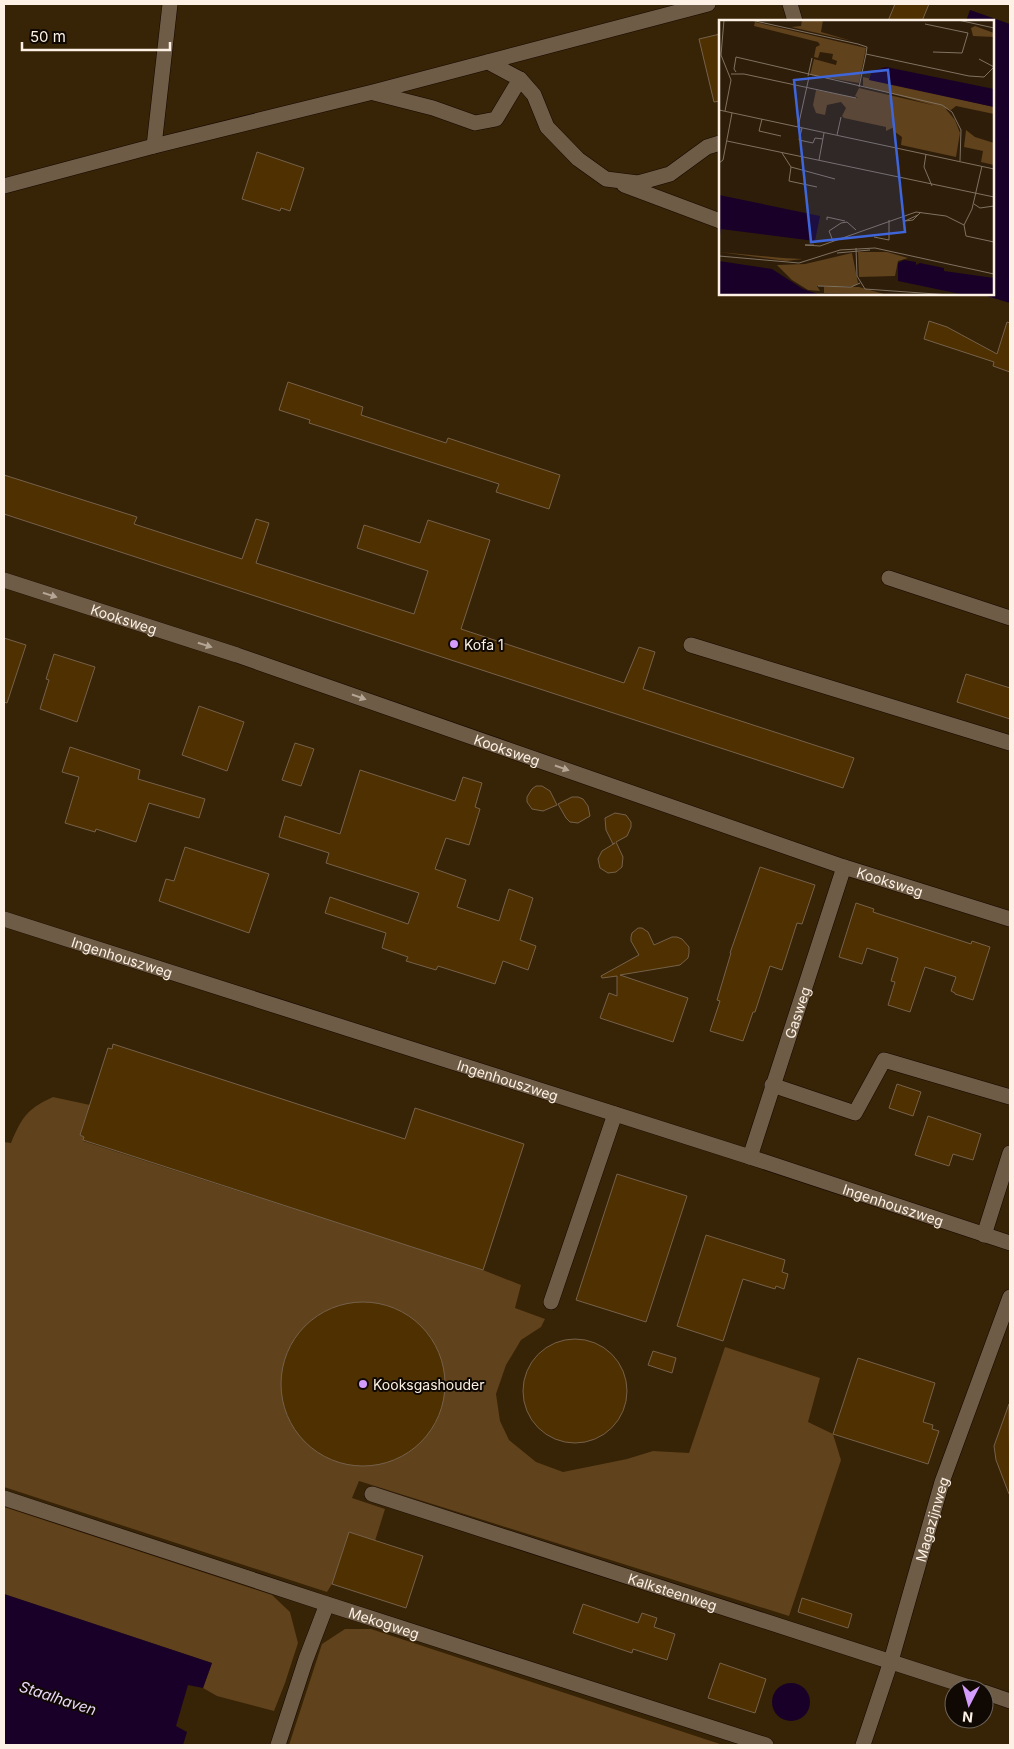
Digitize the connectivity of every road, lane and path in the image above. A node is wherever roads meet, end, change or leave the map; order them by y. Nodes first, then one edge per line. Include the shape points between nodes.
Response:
1 (170, 4) edge
2 (708, 4) edge
3 (790, 4) edge
4 (795, 20) edge
5 (488, 62) junction
6 (520, 79) junction
7 (373, 92) junction
8 (719, 143) edge
9 (154, 146) junction
10 (606, 179) junction
11 (4, 186) edge
12 (719, 221) edge
13 (889, 578) dead end
14 (4, 580) edge
15 (1010, 618) edge
16 (691, 644) dead end
17 (1010, 743) edge
18 (844, 867) junction
19 (4, 919) edge
20 (1010, 919) edge
21 (772, 1086) junction
22 (1010, 1097) edge
23 (615, 1114) junction
24 (1010, 1153) edge
25 (750, 1157) junction
26 (984, 1234) junction
27 (1010, 1243) edge
28 (1010, 1296) edge
29 (551, 1302) dead end
30 (372, 1494) dead end
31 (4, 1498) edge
32 (327, 1604) junction
33 (891, 1661) junction
34 (945, 1679) edge
35 (994, 1695) edge
36 (1010, 1701) edge
37 (278, 1745) edge
38 (766, 1745) edge
39 (863, 1745) edge

1 - 9 street
2 - 5 street
3 - 4 street
5 - 6 street
5 - 7 street
6 - 7 street via 496,119 475,123
6 - 10 street via 534,95 547,127 578,159
7 - 9 street
8 - 10 street via 706,147 670,174 638,183
9 - 11 street
10 - 12 street
13 - 15 street
14 -> 18 street, Kooksweg via 237,655
16 - 17 street
18 - 20 street, Kooksweg
18 - 21 street, Gasweg
19 - 23 street, Ingenhouszweg
21 - 22 street via 855,1113 884,1060
21 - 25 street, Gasweg
23 - 25 street, Ingenhouszweg
23 - 29 street
24 - 26 street
25 - 26 street, Ingenhouszweg
26 - 27 street, Ingenhouszweg
28 - 33 street, Magazijnweg via 942,1482
30 - 33 street, Kalksteenweg
31 - 32 street, Mekogweg
32 - 37 street
32 - 38 street, Mekogweg
33 - 34 street, Kalksteenweg
33 - 39 street, Magazijnweg
35 - 36 street

